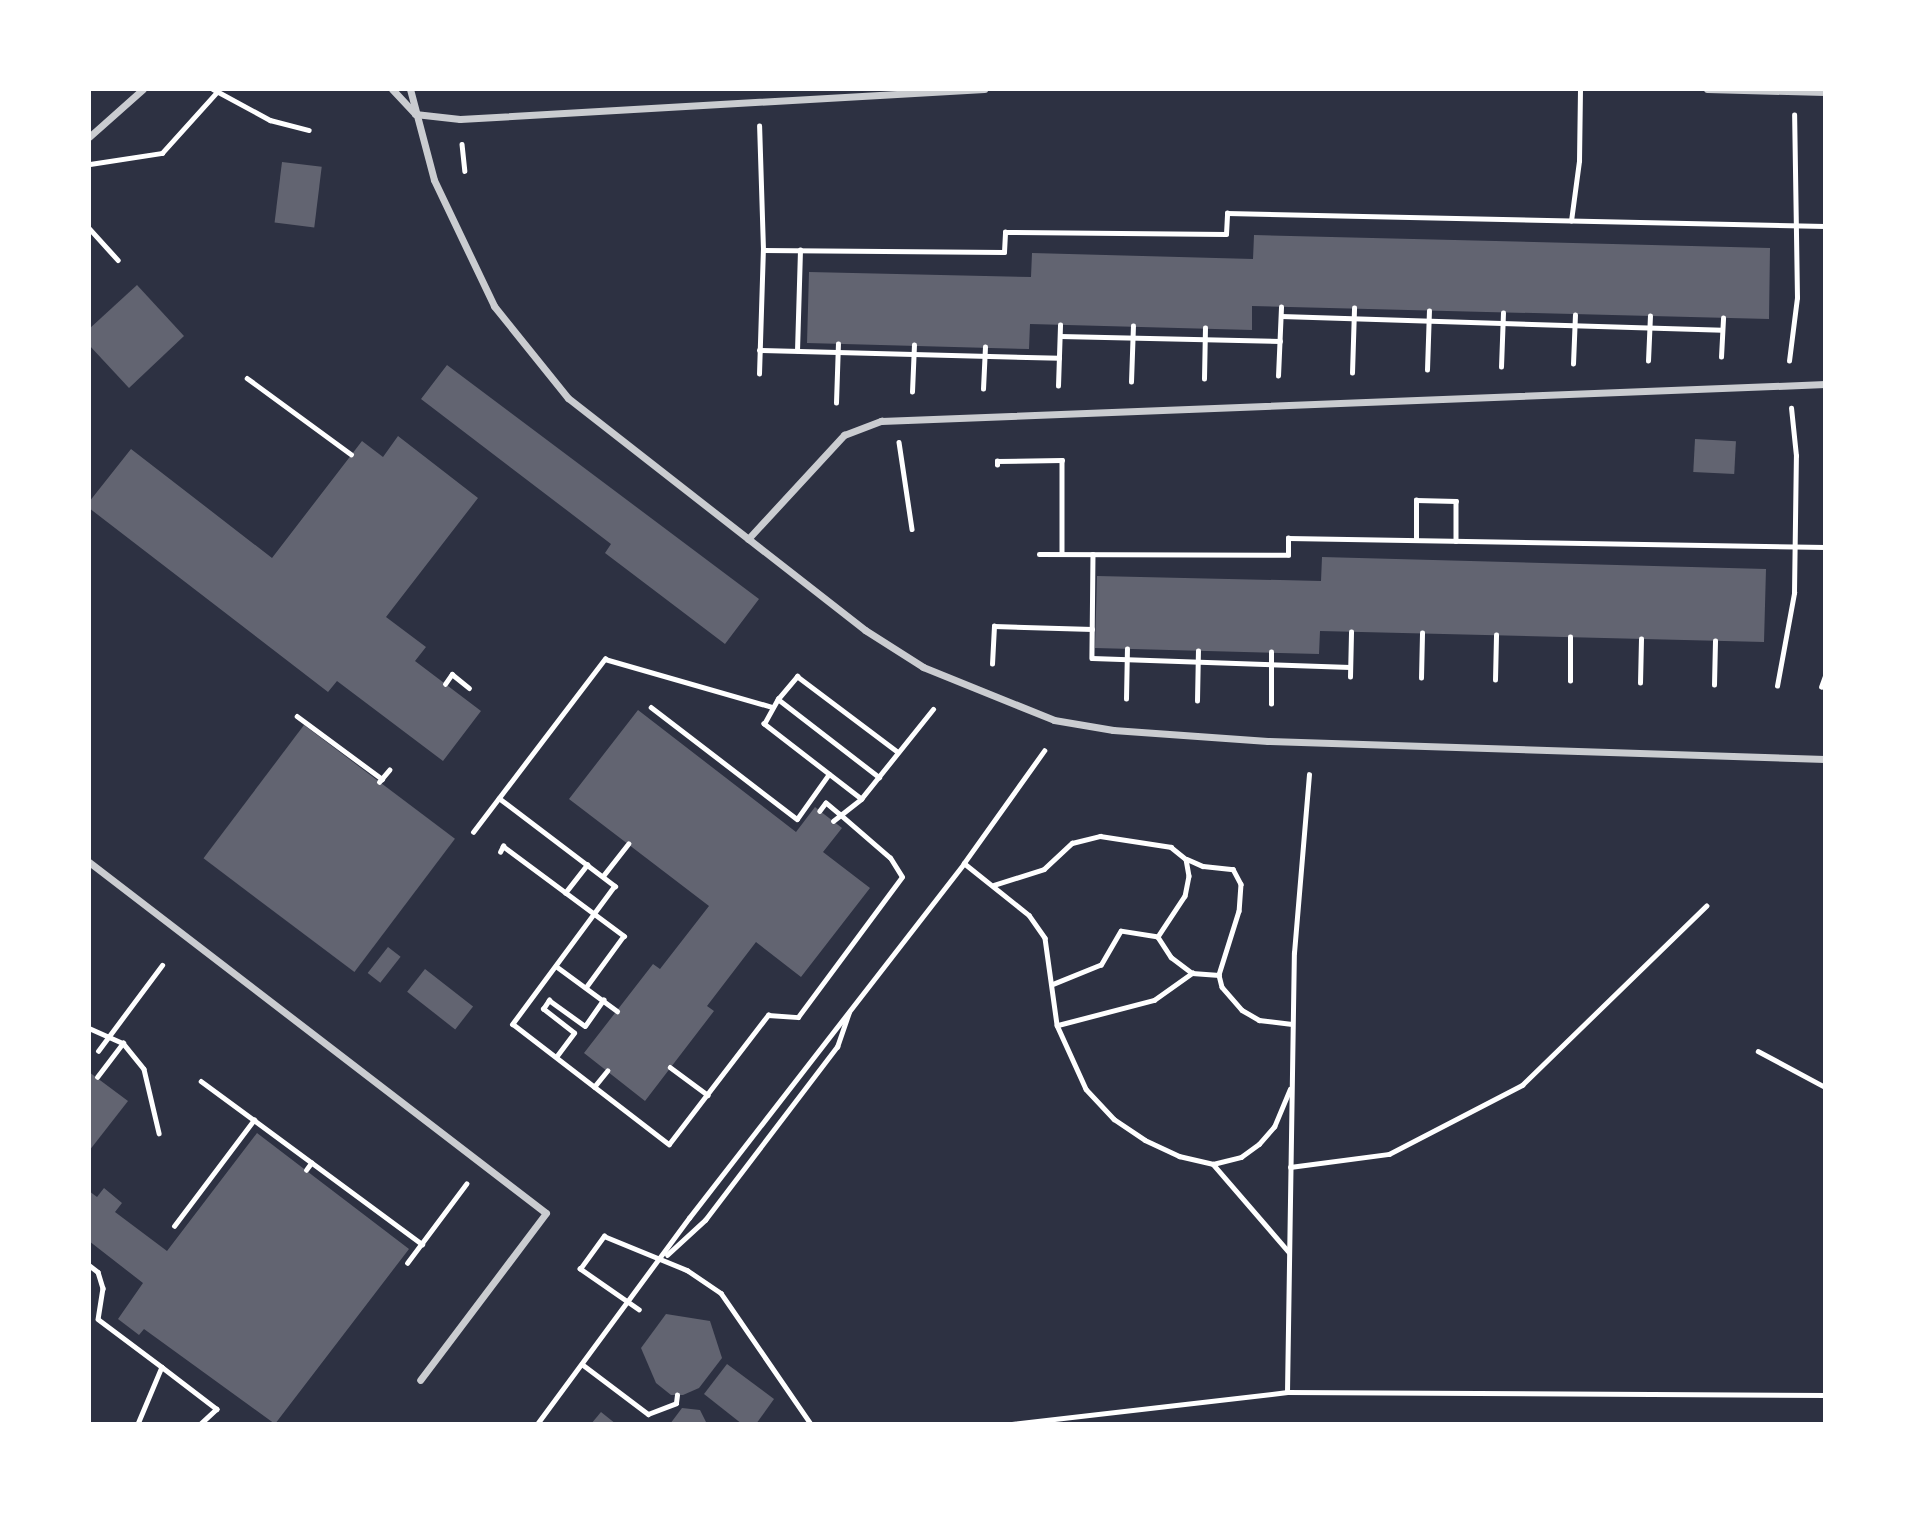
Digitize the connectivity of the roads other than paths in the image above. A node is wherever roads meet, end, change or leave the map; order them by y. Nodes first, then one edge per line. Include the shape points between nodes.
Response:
1 (143, 89) edge
2 (392, 89) edge
3 (410, 89) edge
4 (985, 89) edge
5 (1707, 89) edge
6 (1825, 92) edge
7 (415, 114) junction
8 (89, 137) edge
9 (1825, 384) edge
10 (748, 539) junction
11 (1825, 759) edge
12 (89, 862) edge
13 (420, 1380) dead end

1 - 8 street
2 - 7 street
3 - 7 street
4 - 7 street via 460,119
5 - 6 street
7 - 10 street via 434,180 494,306 568,398
9 - 10 street via 881,421 844,435
10 - 11 street via 864,630 923,667 1054,720 1113,730 1268,741
12 - 13 street via 546,1213

